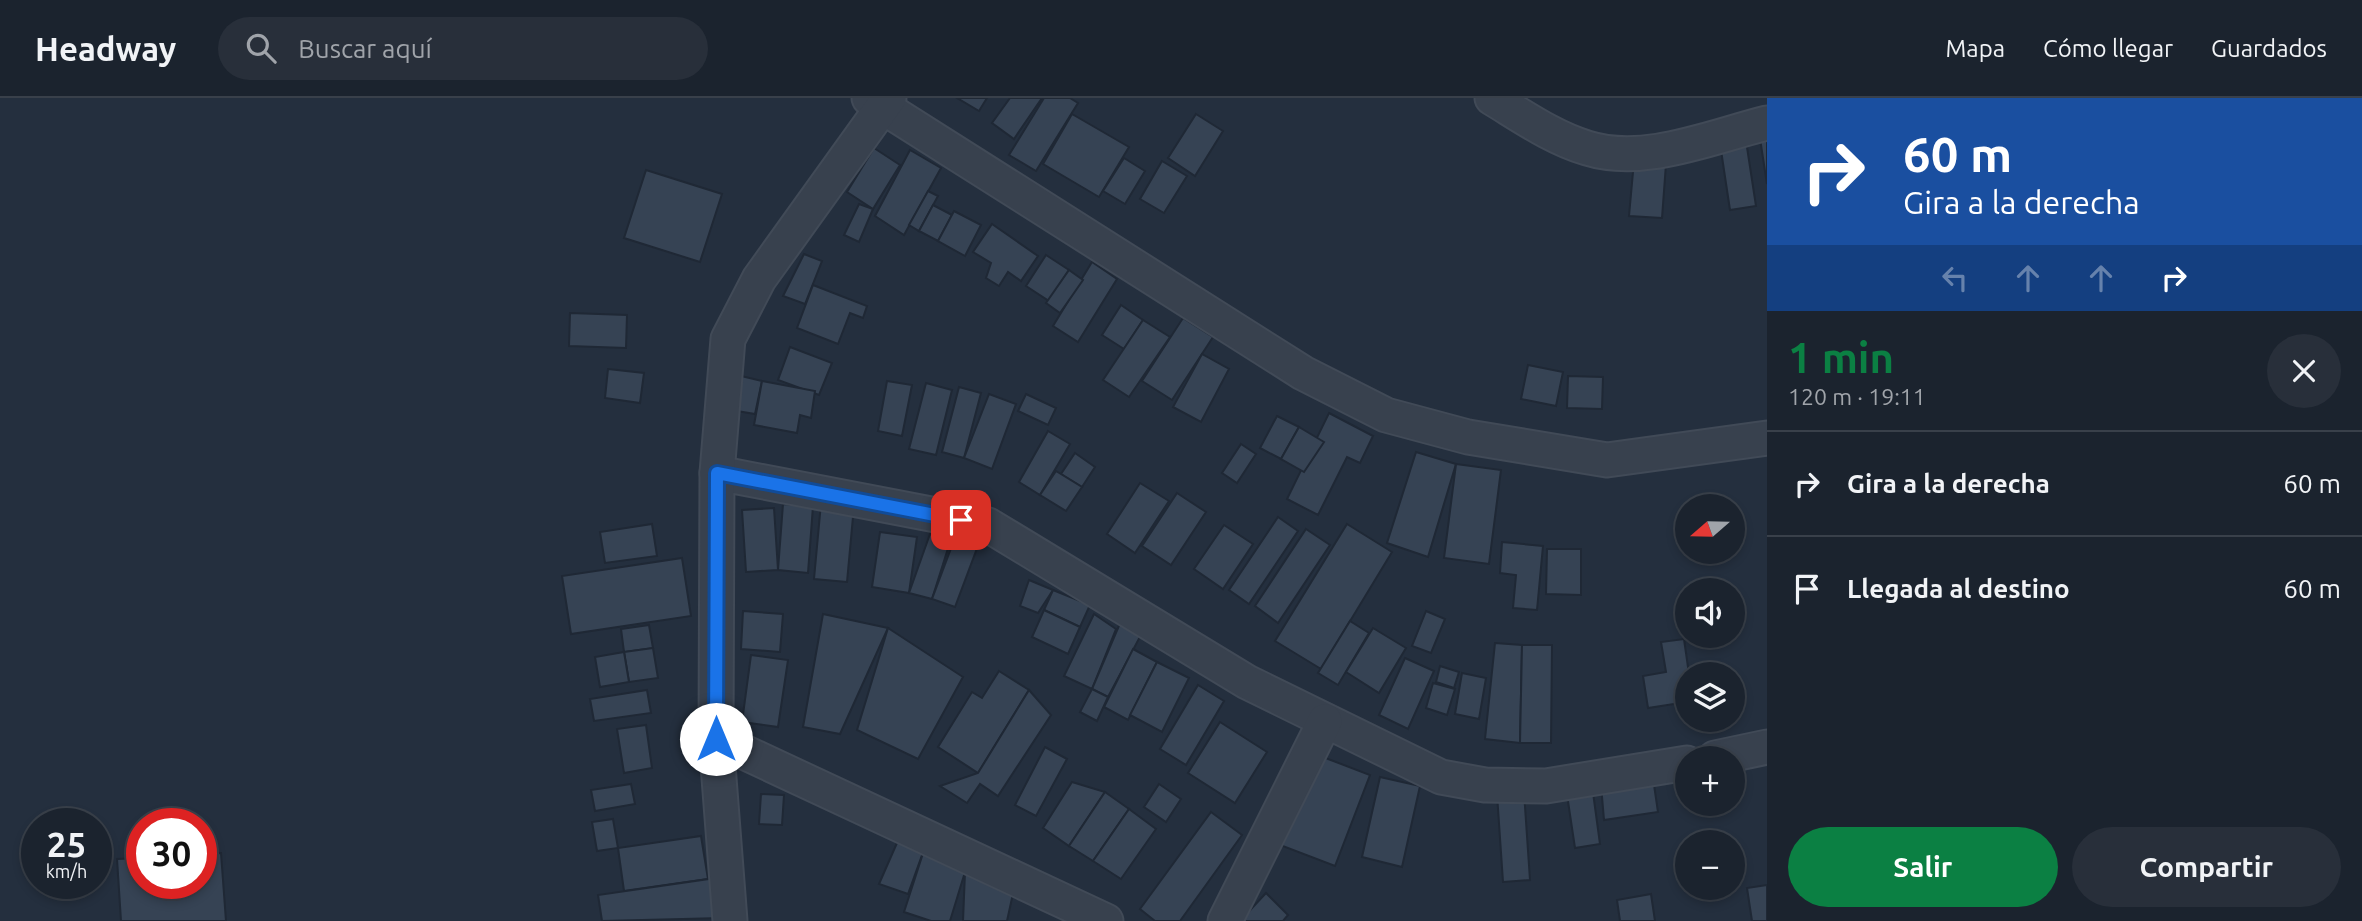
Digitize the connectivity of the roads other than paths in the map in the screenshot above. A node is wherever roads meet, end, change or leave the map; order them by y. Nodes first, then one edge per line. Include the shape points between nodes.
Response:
1 (1492, 98) edge
2 (880, 101) edge
3 (1767, 123) edge
4 (1767, 438) edge
5 (717, 473) junction
6 (1325, 721) junction
7 (716, 739) junction
8 (1767, 747) edge
9 (1745, 752) edge
10 (1675, 765) edge
11 (730, 921) edge
12 (1106, 921) edge
13 (1225, 921) edge

1 - 3 street via 1563,139 1615,153 1655,151
2 - 4 street via 1303,373 1386,415 1468,437 1607,460
2 - 5 street via 759,279 728,339
5 - 6 street via 988,525 1247,682
5 - 7 street
6 - 10 street via 1441,777 1485,785 1546,786
6 - 13 street
7 - 11 street
7 - 12 street
8 - 9 street

